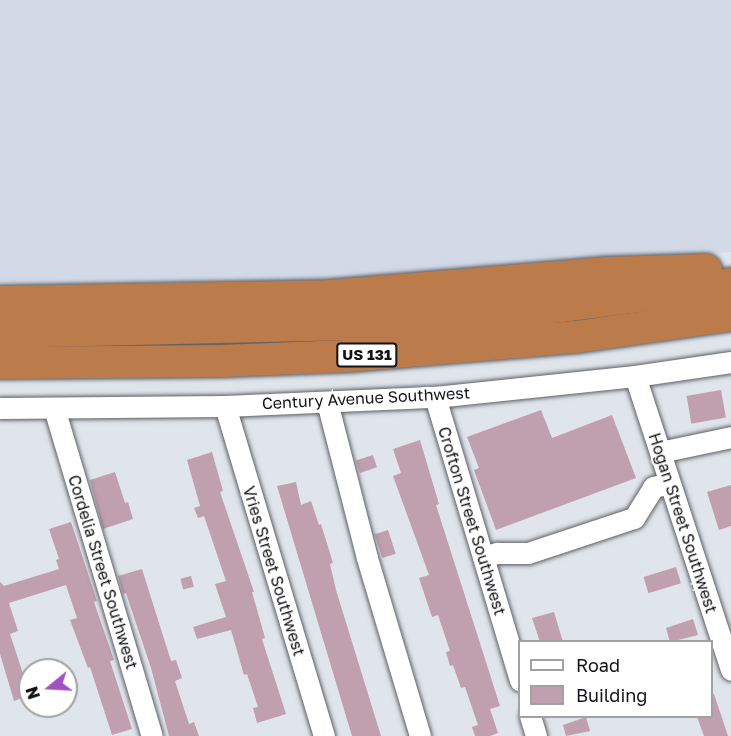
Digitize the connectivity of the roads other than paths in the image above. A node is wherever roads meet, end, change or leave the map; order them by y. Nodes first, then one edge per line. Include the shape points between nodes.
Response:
1 (731, 269) edge
2 (731, 284) edge
3 (0, 302) edge
4 (731, 315) edge
5 (0, 332) edge
6 (731, 362) edge
7 (0, 363) edge
8 (635, 376) junction
9 (435, 397) junction
10 (327, 402) junction
11 (225, 406) junction
12 (0, 408) edge
13 (54, 408) junction
14 (731, 437) edge
15 (660, 452) junction
16 (670, 483) junction
17 (483, 557) junction
18 (731, 670) edge
19 (518, 678) edge
20 (530, 718) edge
21 (152, 736) edge
22 (324, 736) edge
23 (420, 736) edge
24 (536, 736) edge

1 - 3 highway via 608,273 329,296
2 - 5 highway, US 131 via 524,312 385,323
4 - 7 highway, US 131 via 576,337 348,356
6 - 8 street, Century Avenue Southwest
8 - 9 street, Century Avenue Southwest
8 - 15 street, Hogan Street Southwest
9 - 10 street, Century Avenue Southwest
9 - 17 street, Crofton Street Southwest
10 - 11 street, Century Avenue Southwest
10 - 23 street via 367,558
11 - 13 street, Century Avenue Southwest
11 - 22 street, Vries Street Southwest
12 - 13 street, Century Avenue Southwest
13 - 21 street, Cordelia Street Southwest
14 - 15 street
15 - 16 street, Hogan Street Southwest
16 - 17 street via 653,487 634,518 528,553
16 - 18 street, Hogan Street Southwest
17 - 19 street, Crofton Street Southwest
20 - 24 street

